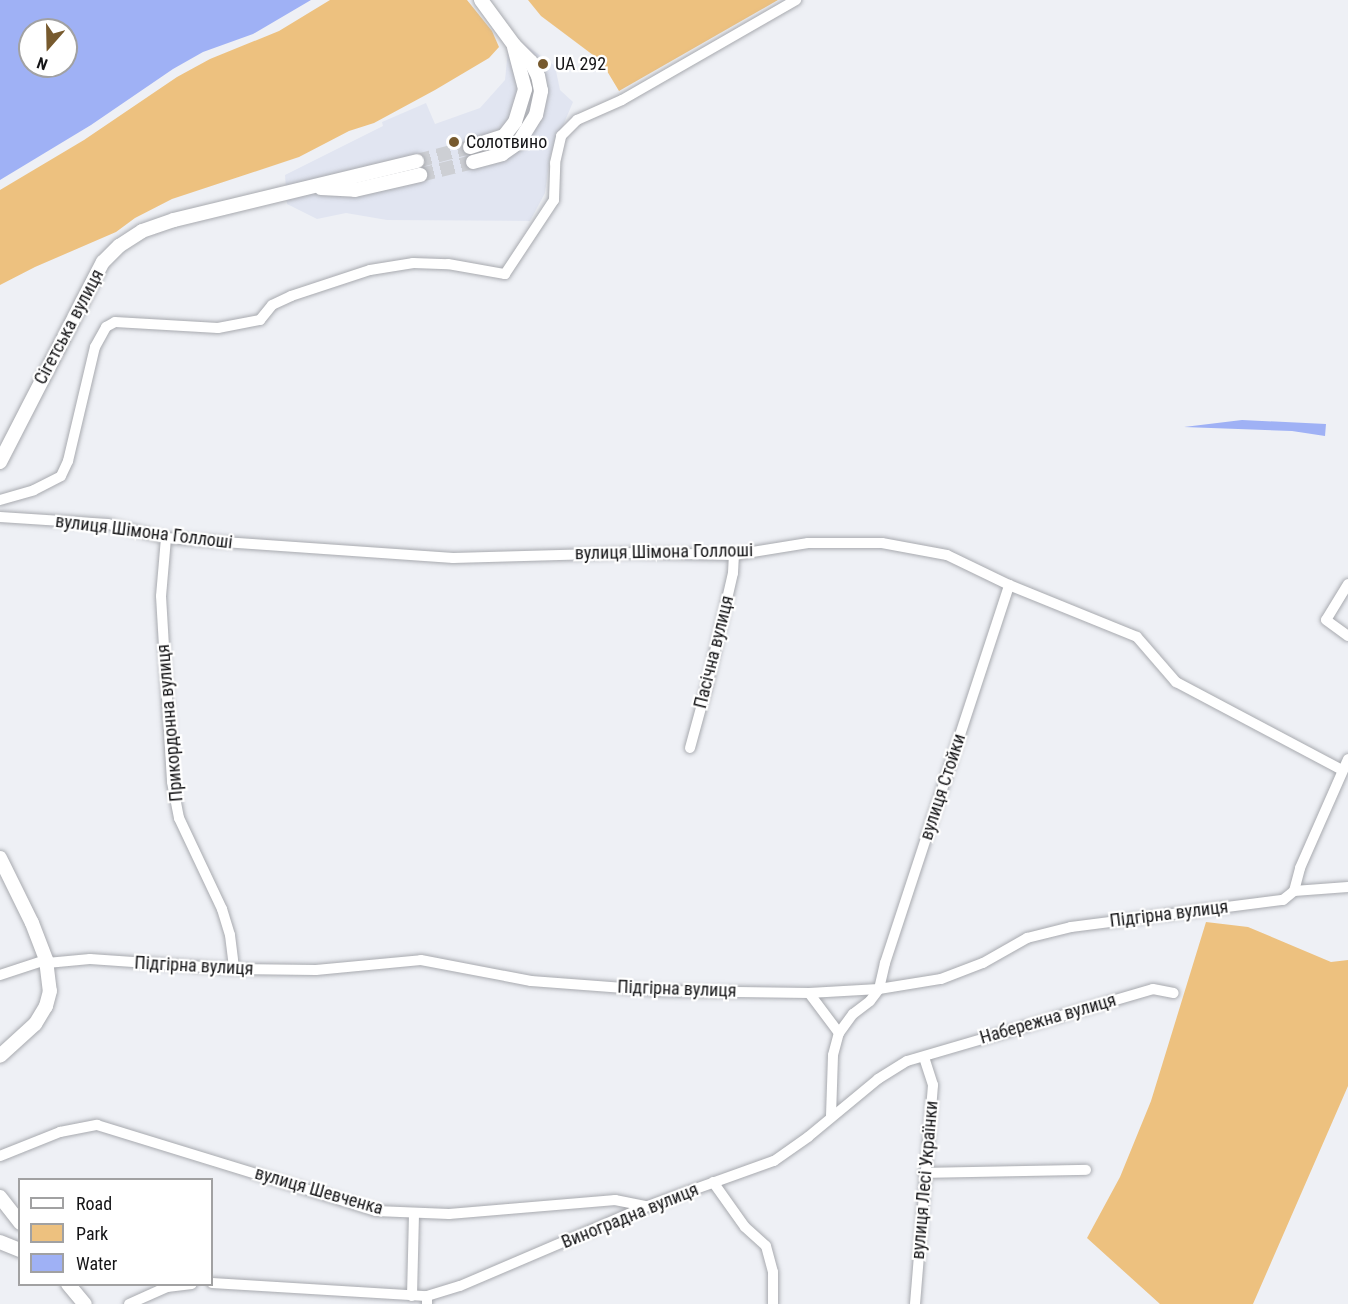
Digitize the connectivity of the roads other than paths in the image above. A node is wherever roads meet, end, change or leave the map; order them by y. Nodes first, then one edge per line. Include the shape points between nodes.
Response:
1 (481, 0) edge
2 (796, 0) edge
3 (512, 43) junction
4 (470, 147) tunnel mouth
5 (417, 160) tunnel mouth
6 (473, 162) tunnel mouth
7 (420, 175) tunnel mouth
8 (308, 186) junction
9 (0, 462) edge
10 (0, 500) edge
11 (0, 517) edge
12 (166, 538) junction
13 (735, 555) junction
14 (1348, 584) edge
15 (1009, 585) junction
16 (1348, 636) edge
17 (690, 748) dead end
18 (1348, 759) edge
19 (1342, 770) junction
20 (0, 858) edge
21 (1348, 887) edge
22 (1294, 891) junction
23 (47, 961) junction
24 (234, 969) junction
25 (0, 975) edge
26 (879, 989) junction
27 (809, 993) junction
28 (1174, 993) dead end
29 (839, 1033) junction
30 (0, 1056) edge
31 (924, 1057) junction
32 (831, 1116) junction
33 (0, 1156) edge
34 (1086, 1170) dead end
35 (924, 1173) junction
36 (713, 1182) junction
37 (0, 1197) edge
38 (648, 1206) junction
39 (414, 1214) junction
40 (18, 1220) edge
41 (0, 1242) edge
42 (18, 1249) edge
43 (213, 1283) edge
44 (70, 1286) edge
45 (175, 1286) edge
46 (412, 1296) junction
47 (427, 1300) edge
48 (85, 1304) edge
49 (129, 1304) edge
50 (773, 1304) edge
51 (915, 1304) edge

1 - 3 street
2 - 10 street via 622,100 576,120 561,136 555,163 554,200 505,274 448,264 413,263 370,270 291,296 272,305 260,320 218,328 115,322 106,327 94,346 68,461 61,476 34,490
3 - 4 street via 525,89 520,112 504,136
3 - 6 street via 531,62 538,76 541,91 536,115 512,148
5 - 8 street, Сігетська вулиця
7 - 8 street, Сігетська вулиця via 355,190
8 - 9 street, Сігетська вулиця via 174,220 142,231 119,246 103,262
11 - 12 street, вулиця Шімона Голлоші via 108,524
12 - 13 street, вулиця Шімона Голлоші via 453,558 635,553
12 - 24 street, Прикордонна вулиця via 161,596 172,782 179,818 222,909
13 - 15 street, вулиця Шімона Голлоші via 808,543 882,543 947,555
13 - 17 street, Пасічна вулиця
14 - 16 street via 1326,620
15 - 19 street, вулиця Шімона Голлоші via 1137,637 1176,682
15 - 26 street, вулиця Стойки
18 - 19 street
19 - 22 street
20 - 23 street
21 - 22 street, Підгірна вулиця
22 - 26 street, Підгірна вулиця via 1283,900 1071,927 1027,938 983,963 941,979
23 - 24 street, Підгірна вулиця via 90,959
23 - 25 street, Підгірна вулиця
23 - 30 street via 50,991 46,1006 35,1024
24 - 27 street, Підгірна вулиця via 316,970 421,960 531,981 664,991
26 - 27 street, Підгірна вулиця
26 - 29 street
27 - 29 street
28 - 31 street, Набережна вулиця via 1153,989
29 - 32 street via 832,1055
31 - 32 street, Виноградна вулиця via 907,1061 878,1079
31 - 35 street, вулиця Лесі Українки via 933,1085
32 - 36 street, Виноградна вулиця via 774,1161
33 - 39 street, вулиця Шевченка via 60,1132 97,1125 376,1210
34 - 35 street
35 - 51 street, вулиця Лесі Українки
36 - 38 street, Виноградна вулиця
36 - 50 street via 745,1227 766,1246 773,1272
37 - 40 street
38 - 39 street, вулиця Шевченка via 615,1200
38 - 47 street, Виноградна вулиця
39 - 46 street
41 - 42 street
43 - 46 street, Виноградна вулиця
44 - 48 street
45 - 49 street
46 - 47 street, Виноградна вулиця

